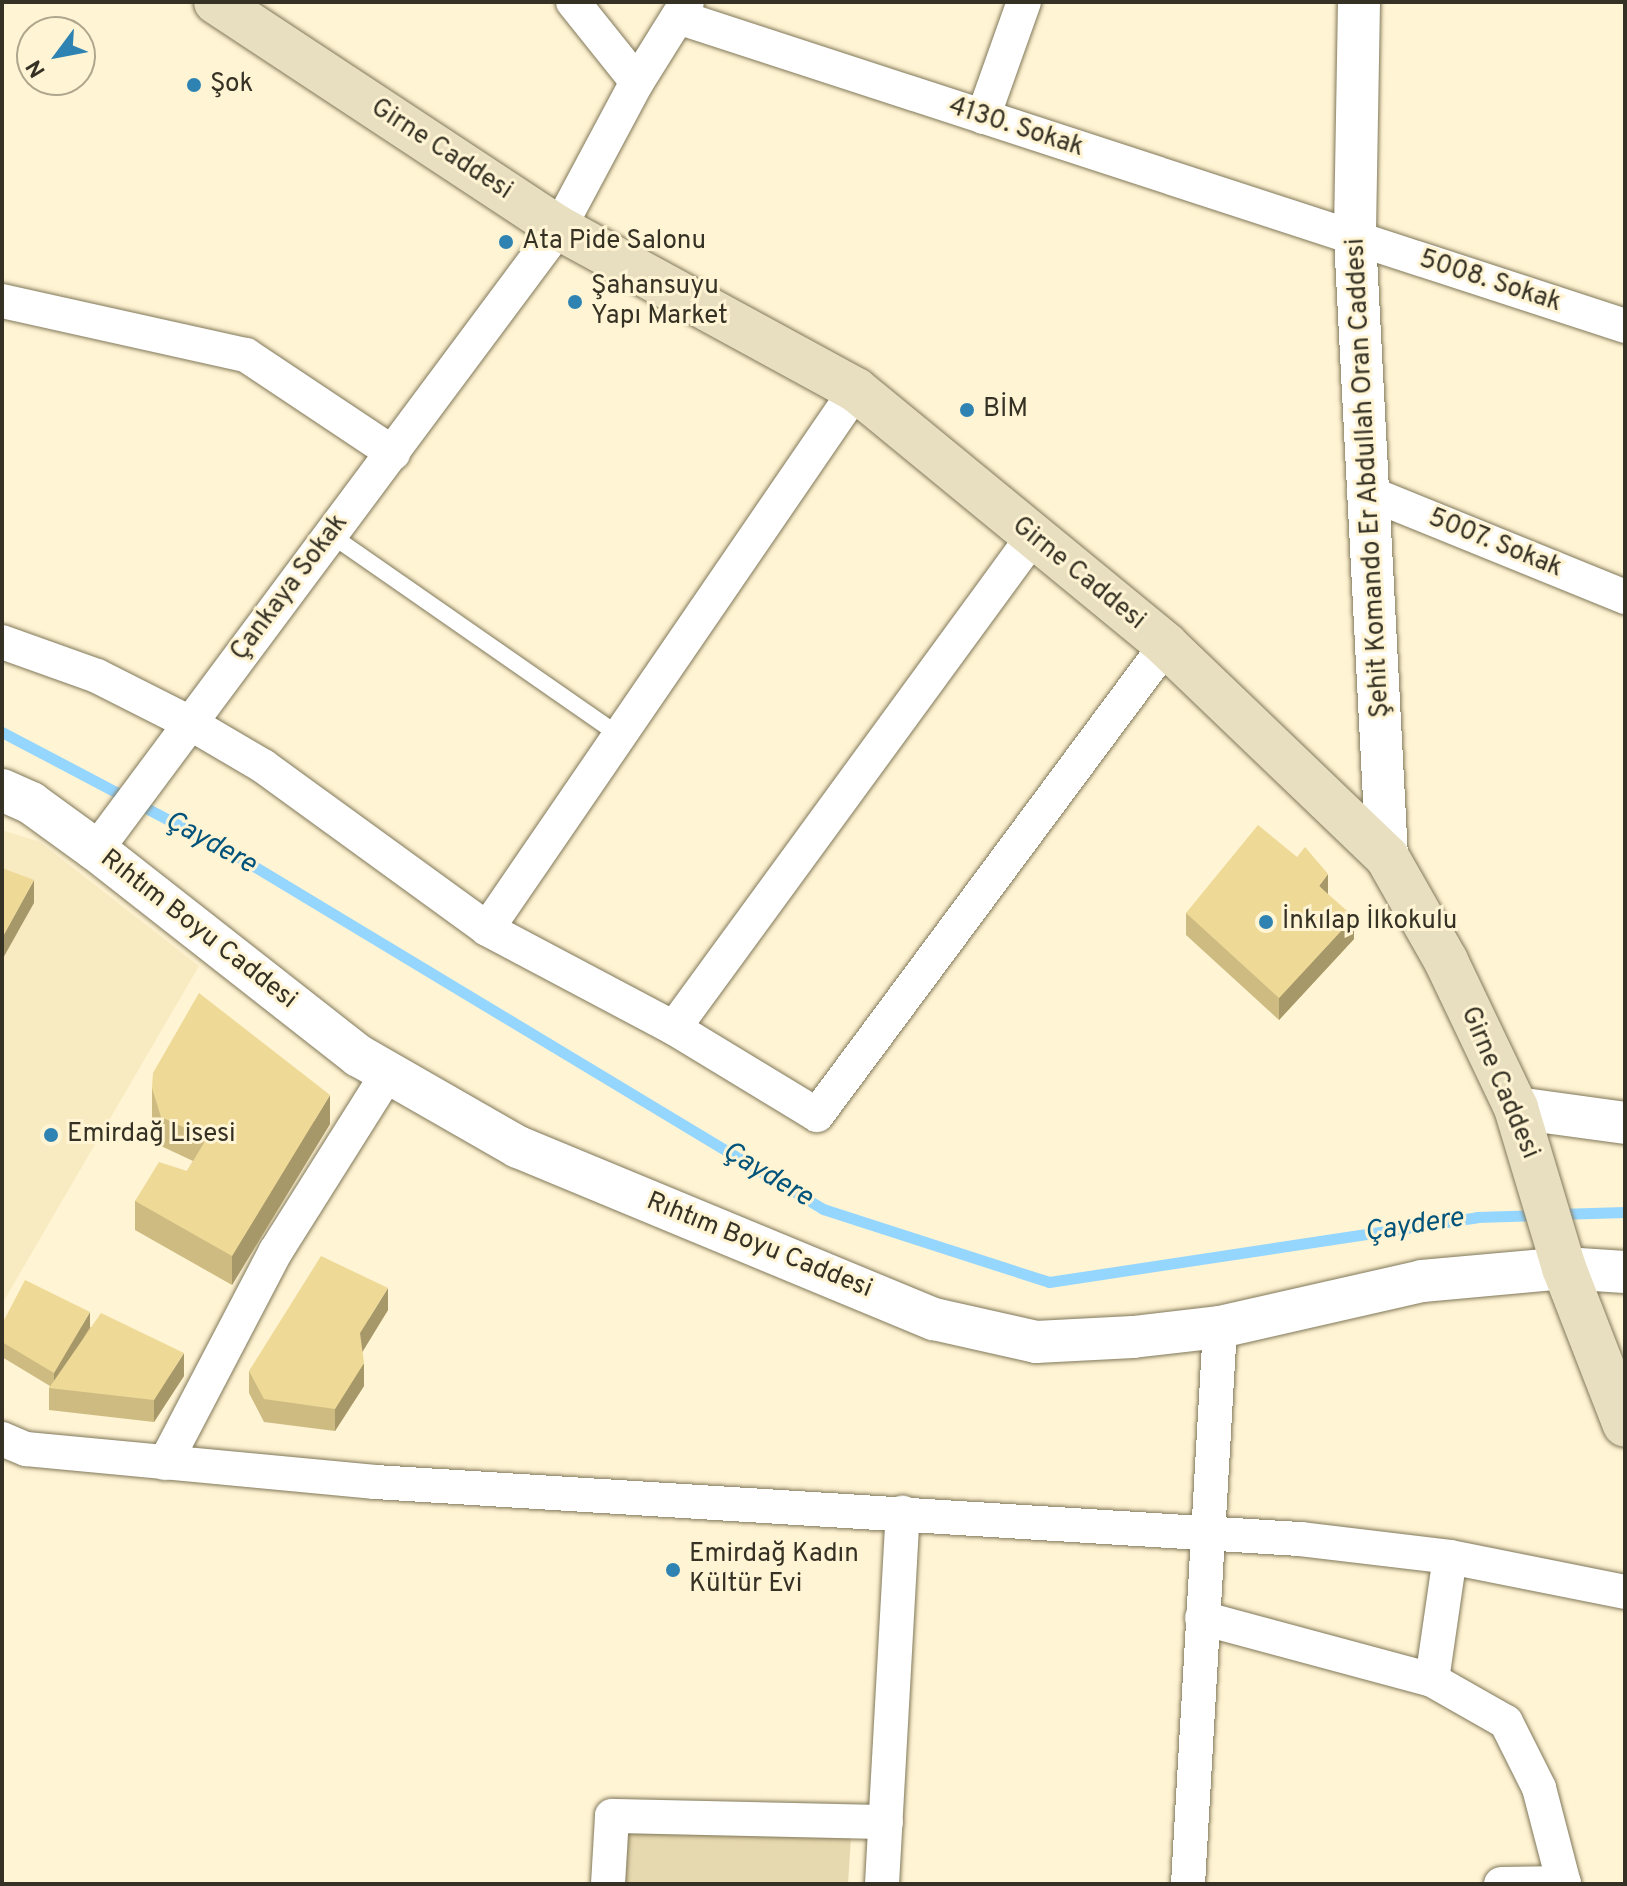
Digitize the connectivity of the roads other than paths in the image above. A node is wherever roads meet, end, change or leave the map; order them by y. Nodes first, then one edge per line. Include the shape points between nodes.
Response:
1 (216, 2) edge
2 (573, 2) edge
3 (1024, 2) edge
4 (1359, 2) edge
5 (683, 9) edge
6 (637, 82) junction
7 (983, 117) junction
8 (559, 228) junction
9 (1355, 238) junction
10 (2, 301) edge
11 (1625, 326) edge
12 (856, 390) junction
13 (393, 453) junction
14 (1364, 491) junction
15 (331, 535) junction
16 (1032, 538) junction
17 (1625, 597) edge
18 (2, 642) edge
19 (1166, 645) junction
20 (178, 735) junction
21 (619, 735) junction
22 (2, 790) edge
23 (107, 835) junction
24 (1387, 857) junction
25 (487, 929) junction
26 (674, 1028) junction
27 (388, 1073) junction
28 (1625, 1123) edge
29 (1522, 1125) junction
30 (1564, 1268) junction
31 (1625, 1272) edge
32 (1220, 1327) junction
33 (1625, 1425) edge
34 (2, 1439) edge
35 (165, 1463) junction
36 (903, 1513) junction
37 (1209, 1530) junction
38 (1450, 1557) junction
39 (1625, 1592) edge
40 (1202, 1618) junction
41 (1432, 1680) junction
42 (886, 1822) junction
43 (608, 1884) edge
44 (882, 1884) edge
45 (1188, 1884) edge
46 (1501, 1884) edge
47 (1564, 1884) edge

1 - 8 main road, Girne Caddesi
2 - 6 street
3 - 7 street
4 - 9 street, Şehit Komando Er Abdullah Oran Caddesi
5 - 6 street, Çankaya Sokak
5 - 7 street, 4130. Sokak
6 - 8 street, Çankaya Sokak
7 - 9 street, 4130. Sokak
8 - 12 main road, Girne Caddesi
8 - 13 street, Çankaya Sokak
9 - 11 street, 5008. Sokak
9 - 14 street, Şehit Komando Er Abdullah Oran Caddesi
10 - 13 street via 246,355
12 - 16 main road, Girne Caddesi
12 - 21 street
13 - 15 street, Çankaya Sokak
14 - 17 street, 5007. Sokak
14 - 24 street, Şehit Komando Er Abdullah Oran Caddesi
15 - 20 street, Çankaya Sokak
15 - 21 lane
16 - 19 main road, Girne Caddesi
16 - 26 street
18 - 20 street via 97,676
19 - 24 main road, Girne Caddesi
19 - 26 street via 817,1115
20 - 23 street, Çankaya Sokak
20 - 25 street via 263,766
21 - 25 street
22 - 23 street, Rıhtım Boyu Caddesi
23 - 27 street, Rıhtım Boyu Caddesi via 359,1056
24 - 29 main road, Girne Caddesi via 1446,961
25 - 26 street
27 - 32 street, Rıhtım Boyu Caddesi via 518,1147 934,1319 1036,1342
27 - 35 street via 276,1251
28 - 29 street
29 - 30 main road, Girne Caddesi
30 - 31 street, Rıhtım Boyu Caddesi
30 - 32 street, Rıhtım Boyu Caddesi via 1422,1281
30 - 33 main road, Girne Caddesi
32 - 37 street
34 - 35 street via 26,1449
35 - 36 street via 375,1482
36 - 37 street
36 - 42 street
37 - 38 street
37 - 40 street
38 - 39 street
38 - 41 street
40 - 41 street
40 - 45 street
41 - 47 street via 1506,1722 1539,1788
42 - 43 street via 612,1816
42 - 44 street
46 - 47 street

